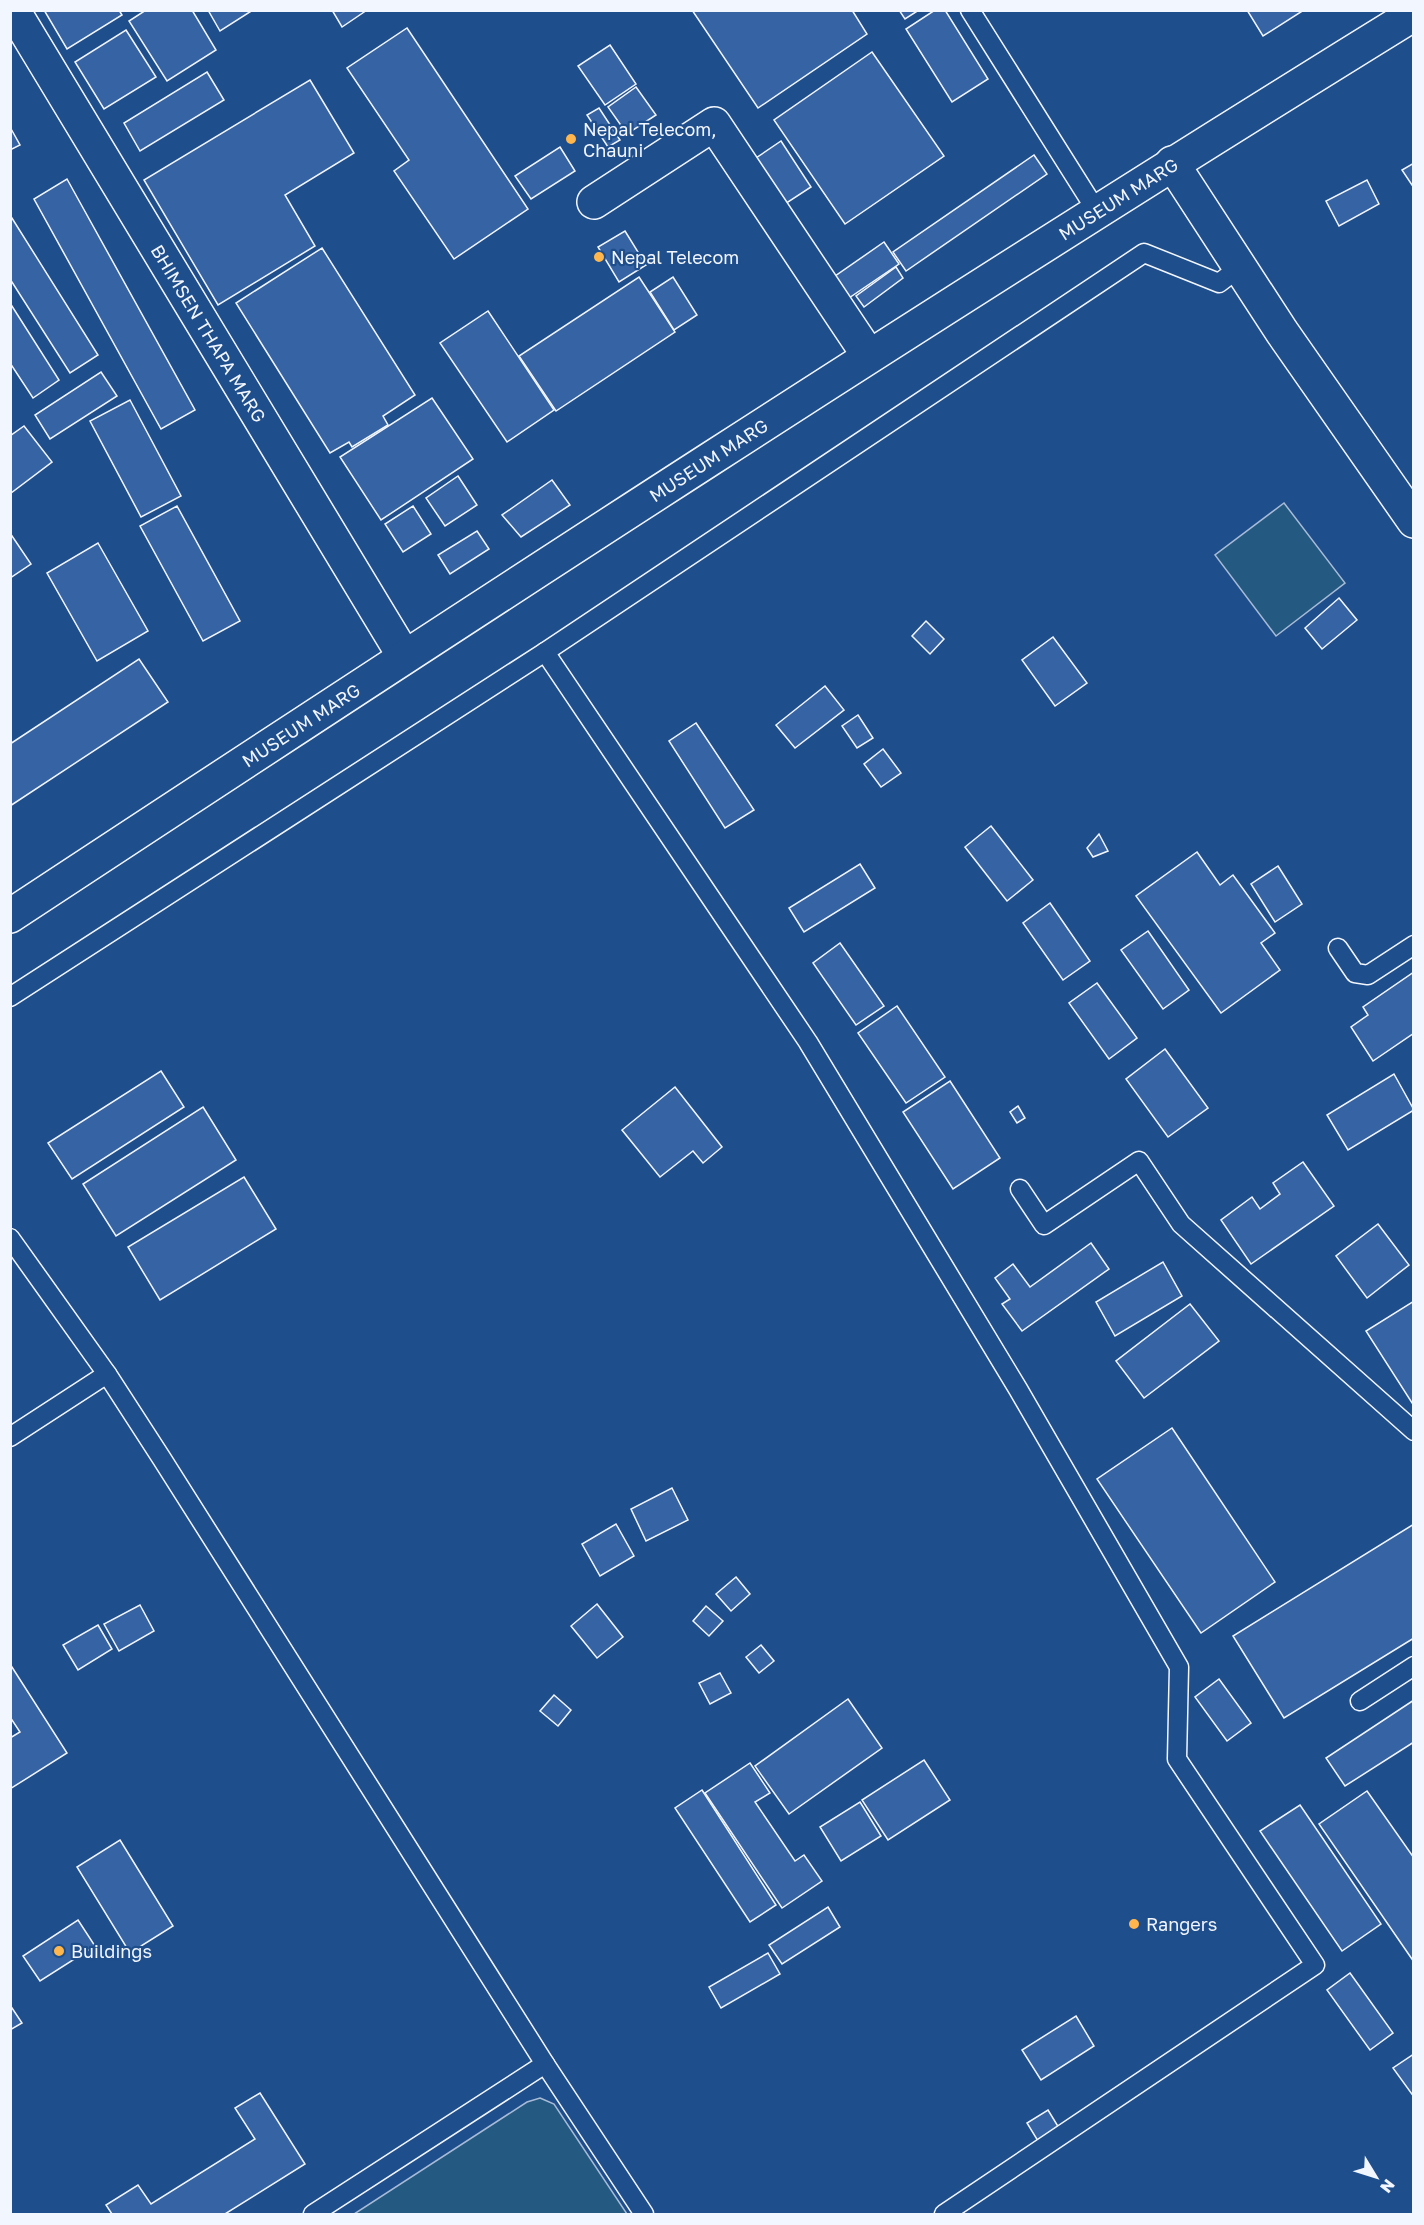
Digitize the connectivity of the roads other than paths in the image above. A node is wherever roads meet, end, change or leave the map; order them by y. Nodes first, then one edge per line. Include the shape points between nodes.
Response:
1 (13, 10) edge
2 (970, 10) edge
3 (1413, 14) edge
4 (1172, 163) junction
5 (594, 202) dead end
6 (1096, 210) junction
7 (1240, 267) junction
8 (869, 356) junction
9 (1413, 521) edge
10 (545, 652) junction
11 (404, 656) junction
12 (10, 916) edge
13 (1413, 945) edge
14 (1338, 948) dead end
15 (10, 997) edge
16 (1020, 1189) dead end
17 (10, 1238) edge
18 (107, 1374) junction
19 (1413, 1431) edge
20 (10, 1437) edge
21 (1413, 1666) edge
22 (1360, 1701) dead end
23 (545, 2064) junction
24 (313, 2214) edge
25 (645, 2214) edge
26 (944, 2214) edge

1 - 11 main road, BHIMSEN THAPA MARG
2 - 6 lane
3 - 4 main road, MUSEUM MARG
4 - 6 main road, MUSEUM MARG
4 - 7 main road
5 - 8 main road via 714,124
6 - 8 main road, MUSEUM MARG
7 - 9 main road
7 - 10 lane via 1219,283 1144,253
8 - 11 main road, MUSEUM MARG
10 - 15 lane
10 - 26 lane via 808,1042 1024,1400 1179,1667 1178,1759 1316,1965
11 - 12 main road, MUSEUM MARG
13 - 14 lane via 1368,975 1355,974
16 - 19 lane via 1044,1225 1139,1161 1181,1224
17 - 18 lane
18 - 20 lane
18 - 23 lane
21 - 22 lane
23 - 24 lane
23 - 25 lane

